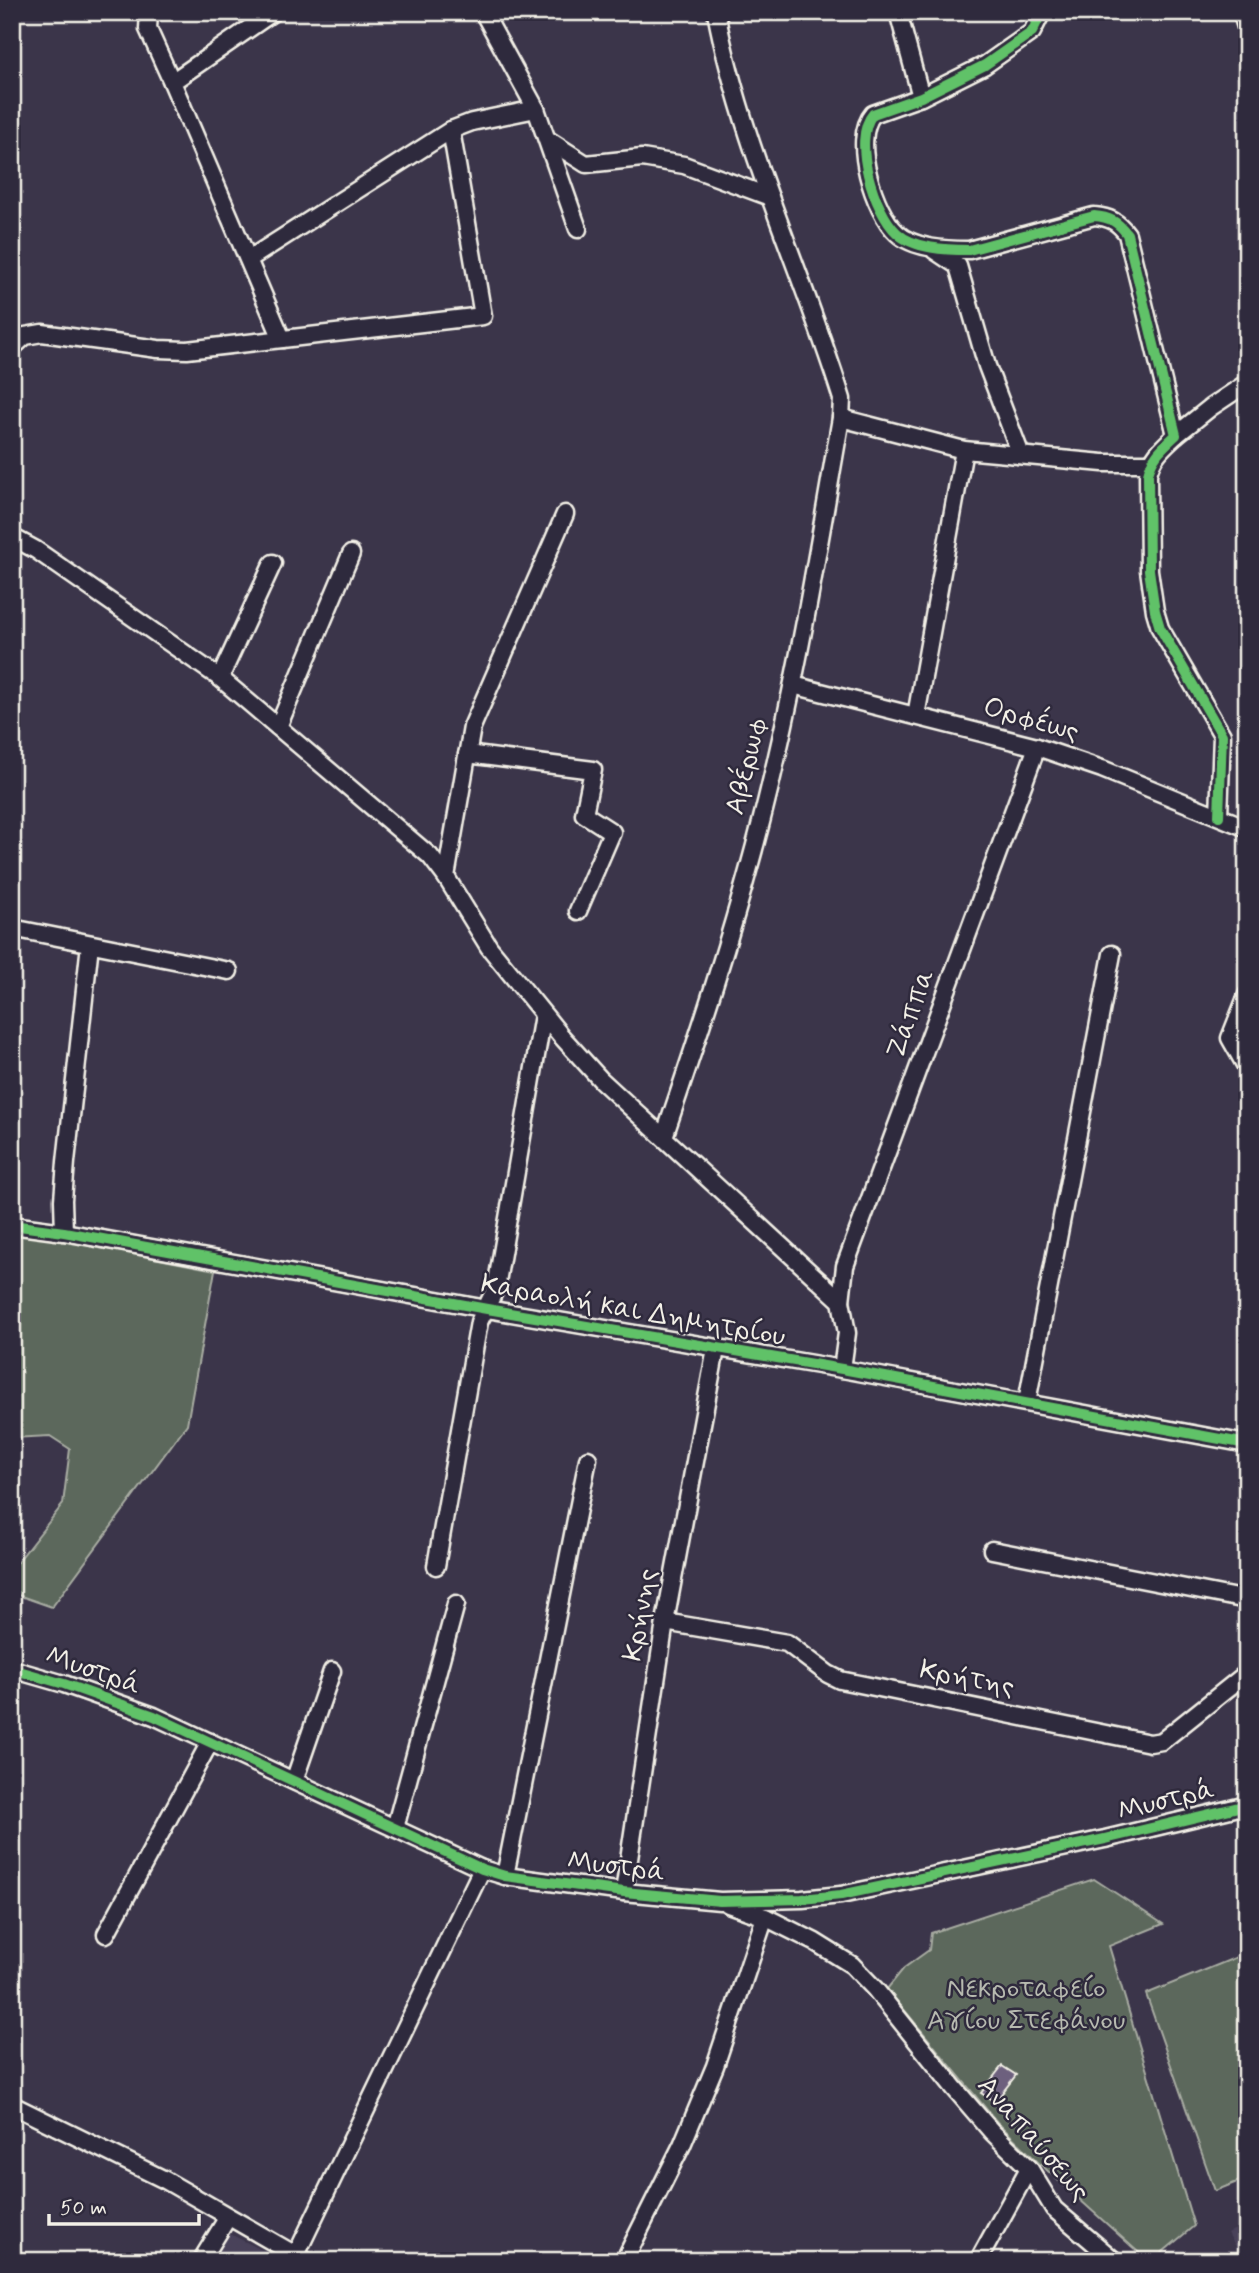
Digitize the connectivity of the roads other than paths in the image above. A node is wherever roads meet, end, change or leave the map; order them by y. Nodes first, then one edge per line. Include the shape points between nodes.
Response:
1 (149, 12) edge
2 (273, 12) edge
3 (483, 12) edge
4 (716, 12) edge
5 (898, 12) edge
6 (1042, 12) edge
7 (1241, 12) edge
8 (1247, 30) edge
9 (172, 82) junction
10 (921, 97) junction
11 (536, 109) junction
12 (452, 130) junction
13 (547, 139) junction
14 (770, 197) junction
15 (578, 229) dead end
16 (930, 247) junction
17 (249, 259) junction
18 (282, 339) junction
19 (12, 348) edge
20 (1247, 383) edge
21 (841, 418) junction
22 (1176, 435) junction
23 (964, 450) junction
24 (1021, 455) junction
25 (1150, 463) junction
26 (565, 514) dead end
27 (12, 537) edge
28 (351, 554) dead end
29 (273, 563) dead end
30 (220, 678) junction
31 (793, 685) junction
32 (915, 716) junction
33 (278, 727) junction
34 (1037, 747) junction
35 (467, 754) junction
36 (1219, 816) junction
37 (1247, 828) edge
38 (446, 877) junction
39 (578, 911) dead end
40 (12, 928) edge
41 (90, 944) junction
42 (1112, 954) dead end
43 (229, 971) dead end
44 (1247, 995) edge
45 (543, 1015) junction
46 (1247, 1069) edge
47 (664, 1137) junction
48 (12, 1225) edge
49 (64, 1232) junction
50 (841, 1301) junction
51 (487, 1309) junction
52 (716, 1349) junction
53 (842, 1369) junction
54 (1027, 1402) junction
55 (1247, 1444) edge
56 (588, 1459) dead end
57 (992, 1550) dead end
58 (436, 1566) dead end
59 (1247, 1600) edge
60 (456, 1604) dead end
61 (666, 1622) junction
62 (12, 1669) edge
63 (332, 1671) dead end
64 (1247, 1673) edge
65 (210, 1742) junction
66 (295, 1781) junction
67 (1247, 1805) edge
68 (395, 1828) junction
69 (482, 1869) junction
70 (505, 1876) junction
71 (624, 1892) junction
72 (720, 1901) junction
73 (765, 1917) junction
74 (106, 1934) dead end
75 (12, 2105) edge
76 (1029, 2168) junction
77 (228, 2217) junction
78 (301, 2258) edge
79 (201, 2261) edge
80 (624, 2261) edge
81 (978, 2261) edge
82 (1115, 2261) edge

1 - 9 street via 148,29
2 - 9 street
3 - 11 street
4 - 14 street via 729,70
5 - 10 street
6 - 10 street via 1032,32 985,65
7 - 8 street
9 - 17 street
10 - 16 street via 873,114 867,120 863,146 872,186 888,221 898,234
11 - 12 street
11 - 13 street
12 - 17 street
12 - 18 street via 483,316
13 - 14 street via 586,164 642,158 674,163
13 - 15 street
14 - 21 street, Αβέρωφ via 842,399
16 - 22 street via 969,250 1094,216 1119,224 1127,234
16 - 24 street via 958,266 987,366
17 - 18 street
18 - 19 street via 187,350 42,333 25,336
20 - 22 street
21 - 23 street
21 - 31 street, Αβέρωφ
22 - 25 street
23 - 24 street
23 - 32 street
24 - 25 street
25 - 36 street via 1149,570 1155,611 1160,628 1222,735
26 - 35 street via 472,727
27 - 30 street
28 - 33 street
29 - 30 street
30 - 33 street
31 - 32 street, Ορφέως
31 - 47 street, Αβέρωφ via 736,914
32 - 34 street, Ορφέως
33 - 38 street via 430,856
34 - 36 street, Ορφέως
34 - 50 street, Ζάππα via 845,1266
35 - 38 street
35 - 39 street via 593,770 584,814 612,832
36 - 37 street, Ορφέως
38 - 45 street via 489,947
40 - 41 street
41 - 43 street
41 - 49 street via 66,1162
42 - 54 street
44 - 46 street via 1230,1038
45 - 47 street via 601,1080
45 - 51 street via 496,1288
47 - 50 street
48 - 49 street, Καραολή και Δημητρίου
49 - 51 street, Καραολή και Δημητρίου
50 - 53 street, Ζάππα via 847,1333
51 - 52 street, Καραολή και Δημητρίου
51 - 58 street via 479,1322
52 - 53 street, Καραολή και Δημητρίου
52 - 61 street, Κρήνης
53 - 54 street, Καραολή και Δημητρίου
54 - 55 street, Καραολή και Δημητρίου
56 - 70 street
57 - 59 street
60 - 68 street
61 - 64 street, Κρήτης via 787,1643 840,1680 1150,1742 1162,1741
61 - 71 street, Κρήνης
62 - 65 street, Μυστρά via 122,1704
63 - 66 street
65 - 66 street, Μυστρά
65 - 74 street
66 - 68 street, Μυστρά
67 - 72 street, Μυστρά via 841,1895
68 - 69 street, Μυστρά
69 - 70 street, Μυστρά
69 - 78 street
70 - 71 street, Μυστρά
71 - 72 street, Μυστρά
72 - 73 street, Αναπαύσεως
73 - 76 street, Αναπαύσεως via 852,1965 992,2132
73 - 80 street via 715,2066 682,2146
75 - 77 street via 165,2180
76 - 81 street
76 - 82 street, Αναπαύσεως via 1054,2209
77 - 78 street
77 - 79 street

